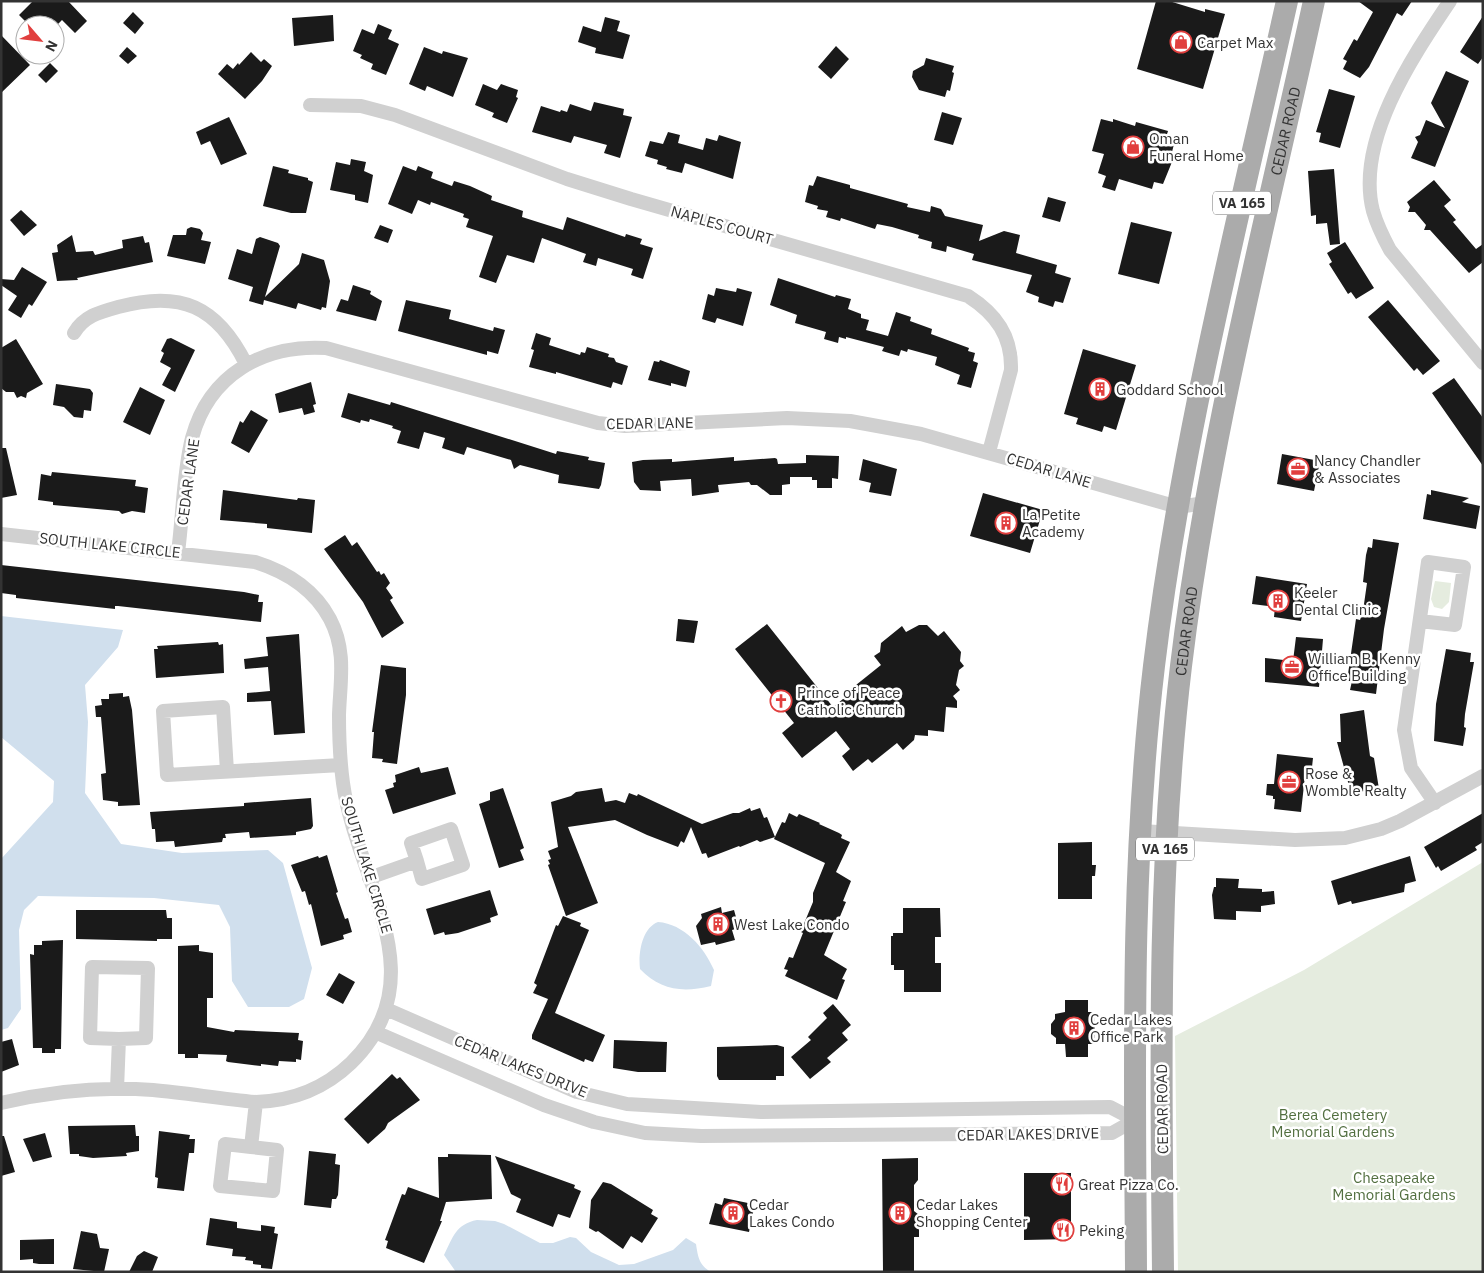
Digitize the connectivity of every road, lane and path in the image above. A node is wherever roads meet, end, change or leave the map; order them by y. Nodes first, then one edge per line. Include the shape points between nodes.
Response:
1 (1287, 1) edge
2 (1314, 1) edge
3 (1450, 1) edge
4 (310, 105) dead end
5 (74, 333) dead end
6 (1483, 363) edge
7 (246, 364) junction
8 (988, 452) junction
9 (1205, 503) junction
10 (1178, 507) junction
11 (1, 534) edge
12 (178, 552) junction
13 (1420, 621) junction
14 (341, 765) junction
15 (227, 771) junction
16 (1483, 776) edge
17 (1435, 803) junction
18 (1141, 831) junction
19 (1166, 832) junction
20 (417, 861) dead end
21 (369, 878) junction
22 (386, 1008) junction
23 (375, 1032) junction
24 (119, 1039) junction
25 (1161, 1067) junction
26 (118, 1089) junction
27 (256, 1102) junction
28 (1, 1103) edge
29 (1135, 1120) junction
30 (251, 1147) junction
31 (1136, 1272) edge
32 (1152, 1272) edge
33 (1163, 1272) edge

1 - 10 main road, CEDAR ROAD / VA 165
2 - 9 main road, CEDAR ROAD / VA 165 via 1237,341
3 - 6 street via 1413,56 1391,100 1376,142 1370,190 1375,217 1390,250
4 - 8 street, NAPLES COURT via 361,106 387,113 567,179 968,296 984,306 1001,326 1012,357
5 - 7 street via 97,312 154,299 170,300 209,315 230,336
7 - 8 street, CEDAR LANE via 285,349 326,348 598,423 625,426 787,418 835,420 921,434
7 - 12 street, CEDAR LANE via 218,389 198,423 189,457
8 - 10 street, CEDAR LANE
9 - 10 street, CEDAR LANE
9 - 19 main road, CEDAR ROAD / VA 165 via 1181,666
10 - 18 main road, CEDAR ROAD / VA 165 via 1154,668
11 - 12 street, SOUTH LAKE CIRCLE
12 - 14 street, SOUTH LAKE CIRCLE via 269,566 288,574 318,600 334,627 341,652
13 - 13 street via 1428,562 1464,567 1455,625
13 - 17 street via 1404,730 1405,747 1411,768
14 - 15 street
14 - 21 street, SOUTH LAKE CIRCLE via 353,830
15 - 15 street via 167,775 163,711 223,707
16 - 17 street
17 - 19 street via 1380,830 1346,838 1295,840
18 - 19 street
18 - 29 main road, CEDAR ROAD / VA 165
19 - 25 main road, CEDAR ROAD / VA 165 via 1161,948
20 - 21 street
21 - 22 street, SOUTH LAKE CIRCLE via 390,942 392,971
22 - 23 street, SOUTH LAKE CIRCLE
22 - 29 street, CEDAR LAKES DRIVE via 577,1092 627,1104 761,1112 1110,1107
23 - 27 street, SOUTH LAKE CIRCLE via 362,1051 326,1083 300,1095
23 - 29 street, CEDAR LAKES DRIVE via 544,1106 644,1133 701,1136 1112,1133
24 - 24 street via 146,1038 148,968 92,967 90,1038
24 - 26 street
25 - 29 main road
25 - 33 main road, CEDAR ROAD / VA 165
26 - 27 street, SOUTH LAKE CIRCLE
26 - 28 street, SOUTH LAKE CIRCLE via 51,1093
27 - 30 street
29 - 31 main road, CEDAR ROAD / VA 165
29 - 32 main road via 1145,1127 1150,1142
30 - 30 street via 225,1144 220,1186 273,1191 277,1150

